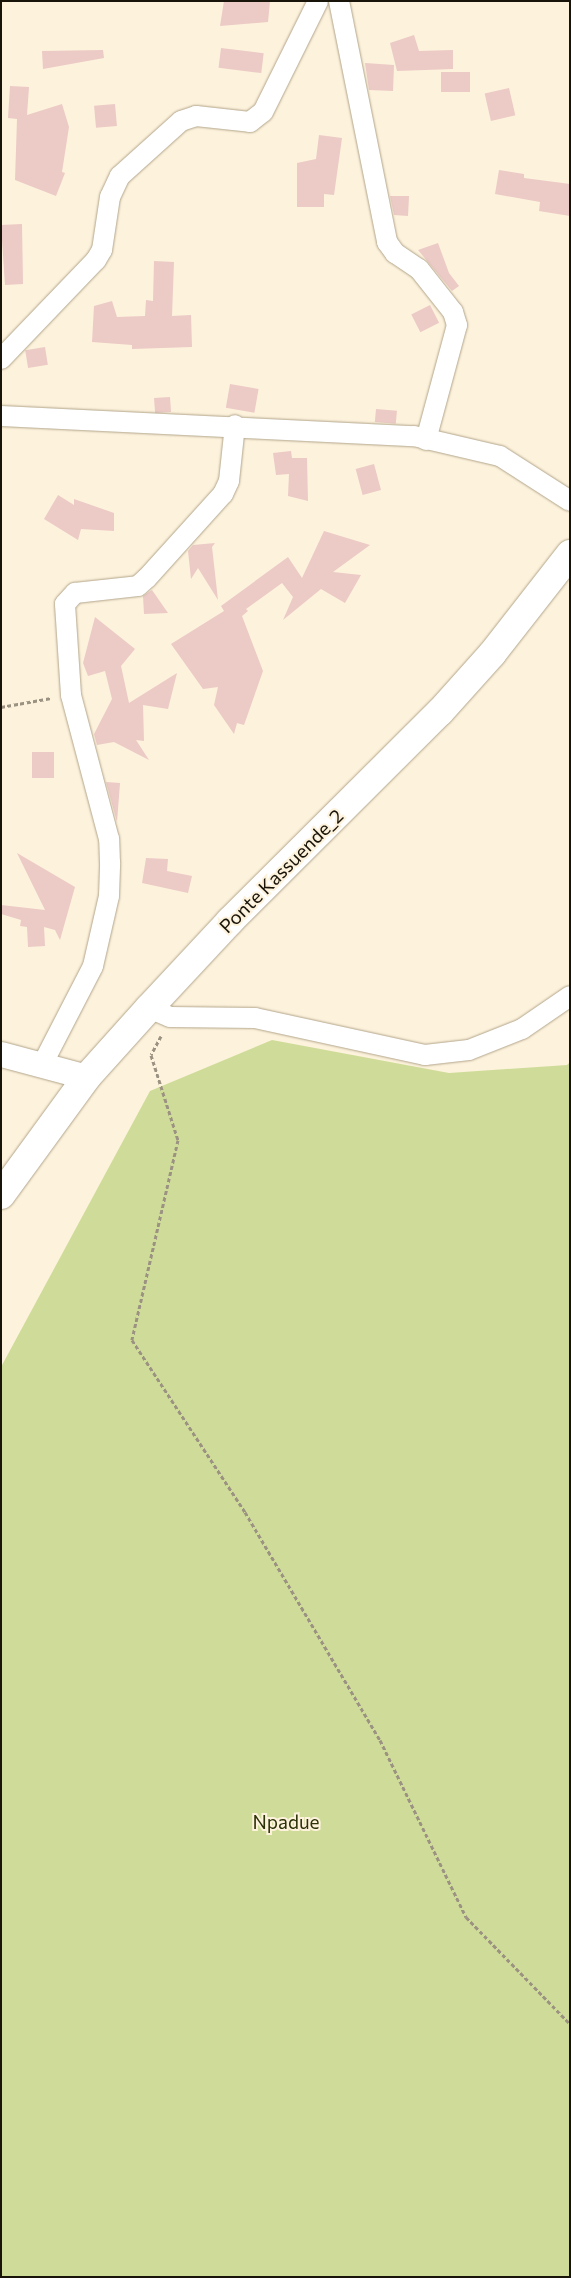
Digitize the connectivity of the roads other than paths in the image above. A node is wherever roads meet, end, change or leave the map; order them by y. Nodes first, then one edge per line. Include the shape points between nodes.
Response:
1 (318, 1) edge
2 (339, 1) edge
3 (1, 359) edge
4 (1, 416) edge
5 (235, 425) junction
6 (426, 440) junction
7 (570, 502) edge
8 (570, 554) edge
9 (570, 996) edge
10 (159, 1012) junction
11 (1, 1054) edge
12 (42, 1065) junction
13 (87, 1077) junction
14 (1, 1195) edge

1 - 3 street via 263,112 250,122 196,116 181,121 120,176 110,197 102,250 96,260
2 - 6 street via 387,242 394,253 418,269 453,312 457,326
4 - 5 street
5 - 6 street via 414,436
5 - 12 street via 229,480 223,494 148,578 138,586 75,593 65,604 71,695 109,839 109,896 93,966
6 - 7 street via 500,456
8 - 10 highway, Ponte Kassuende_2 via 492,654 440,712 230,921
9 - 10 street via 522,1029 469,1050 425,1055 255,1018
10 - 13 highway, Ponte Kassuende_2
11 - 12 street
12 - 13 street
13 - 14 highway, Ponte Kassuende_2

